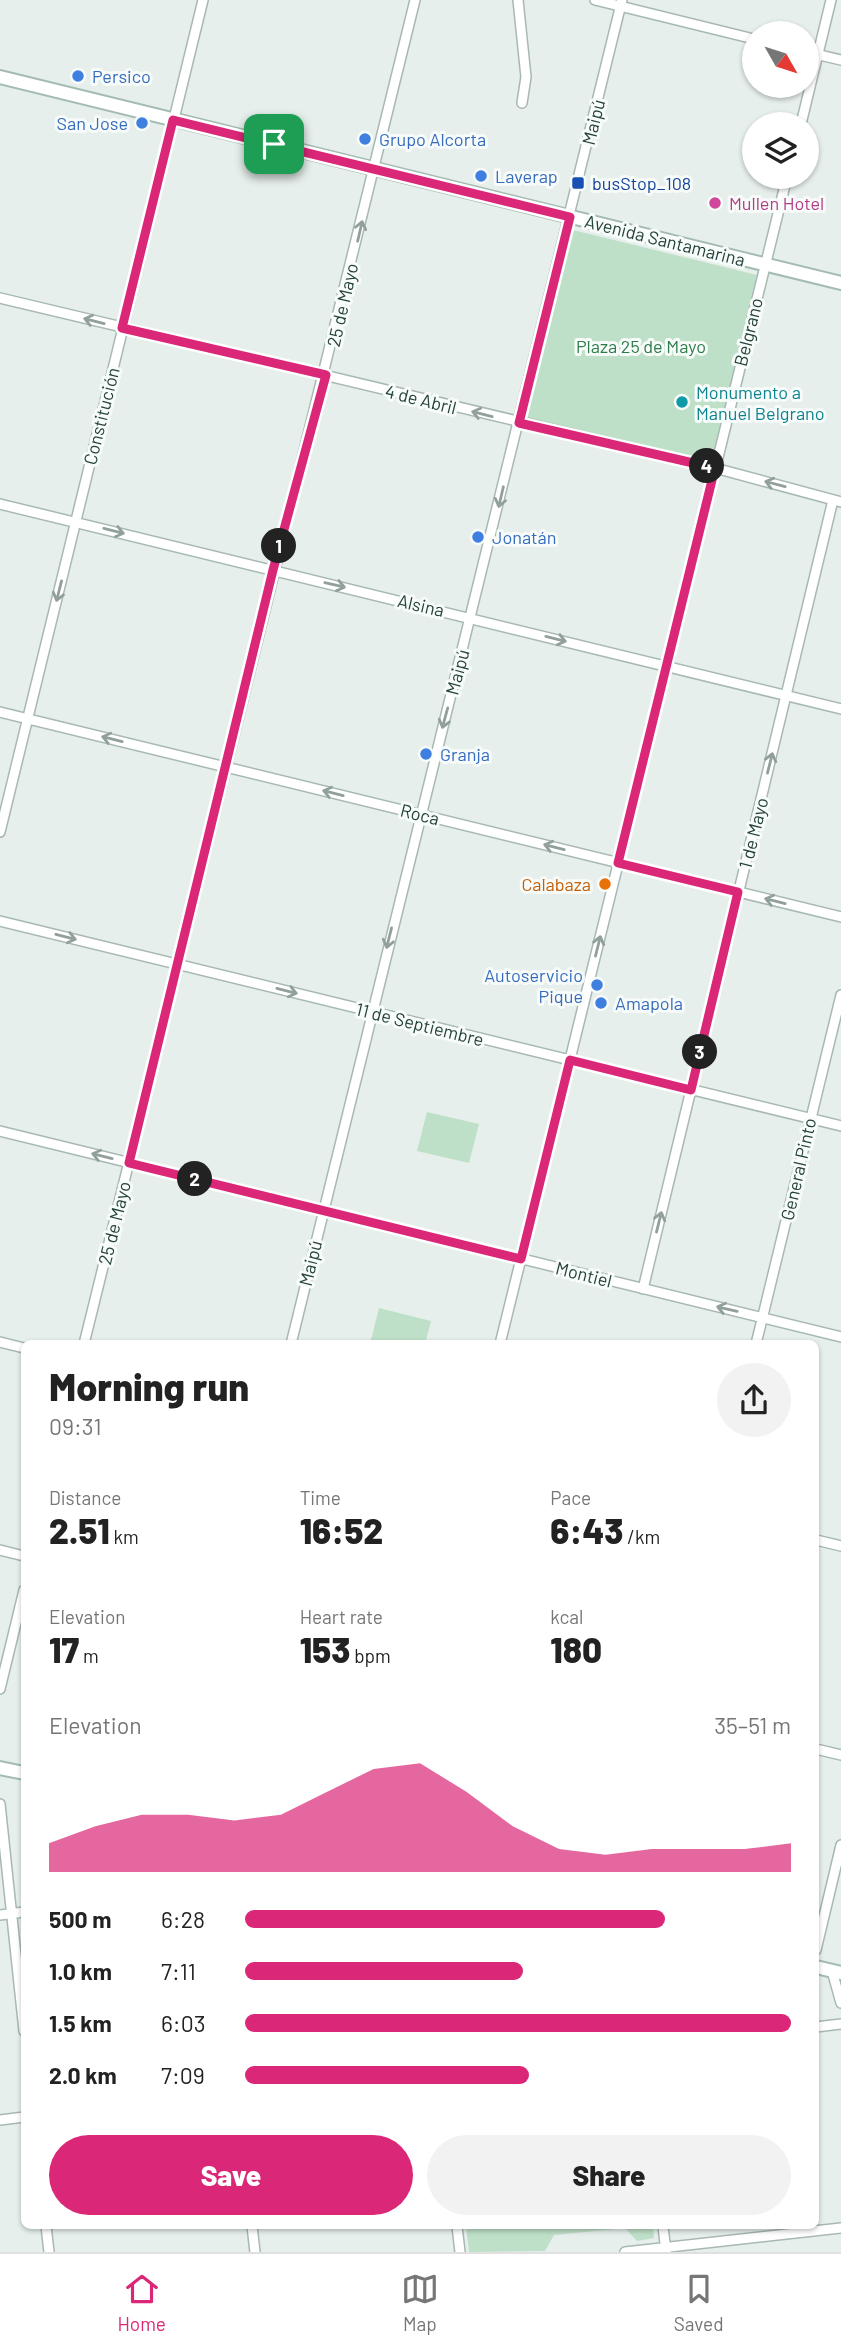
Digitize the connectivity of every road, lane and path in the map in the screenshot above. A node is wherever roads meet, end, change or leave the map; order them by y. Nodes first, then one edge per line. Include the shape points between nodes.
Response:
1 (203, 0) edge
2 (415, 0) edge
3 (518, 0) edge
4 (595, 0) edge
5 (831, 0) edge
6 (621, 3) edge
7 (742, 36) edge
8 (819, 55) joint
9 (841, 60) edge
10 (0, 78) edge
11 (522, 103) dead end
12 (173, 120) junction
13 (374, 169) junction
14 (784, 189) edge
15 (570, 217) junction
16 (765, 265) junction
17 (841, 283) edge
18 (0, 298) edge
19 (122, 328) junction
20 (326, 375) junction
21 (519, 423) junction
22 (715, 468) junction
23 (837, 501) edge
24 (0, 504) edge
25 (75, 522) junction
26 (273, 570) junction
27 (472, 618) junction
28 (666, 666) junction
29 (786, 695) junction
30 (841, 709) edge
31 (0, 712) edge
32 (28, 718) junction
33 (225, 767) junction
34 (419, 814) junction
35 (0, 832) edge
36 (618, 863) junction
37 (738, 892) junction
38 (841, 917) edge
39 (0, 921) edge
40 (177, 964) junction
41 (841, 995) edge
42 (371, 1012) junction
43 (570, 1060) junction
44 (691, 1090) junction
45 (810, 1118) junction
46 (841, 1126) edge
47 (0, 1131) edge
48 (129, 1163) junction
49 (323, 1210) junction
50 (521, 1259) junction
51 (643, 1289) junction
52 (763, 1317) junction
53 (841, 1337) edge
54 (86, 1340) edge
55 (292, 1340) edge
56 (501, 1340) edge
57 (757, 1340) edge
58 (0, 1342) edge
59 (21, 1347) edge
60 (819, 1541) edge
61 (841, 1546) edge
62 (0, 1550) edge
63 (21, 1555) edge
64 (21, 1602) edge
65 (0, 1689) edge
66 (819, 1750) edge
67 (841, 1755) edge
68 (0, 1768) edge
69 (21, 1772) edge
70 (0, 1804) edge
71 (841, 1845) edge
72 (21, 1912) edge
73 (11, 1914) junction
74 (0, 1915) edge
75 (819, 1937) edge
76 (819, 1968) edge
77 (837, 1972) edge
78 (841, 2003) edge
79 (21, 2004) edge
80 (841, 2024) edge
81 (819, 2027) edge
82 (21, 2118) edge
83 (0, 2120) edge
84 (841, 2228) edge
85 (46, 2229) edge
86 (252, 2229) edge
87 (457, 2229) edge
88 (663, 2229) edge
89 (666, 2250) edge
90 (49, 2252) edge
91 (255, 2252) edge
92 (460, 2252) edge
93 (625, 2252) edge

1 - 12 street, Constitución
2 - 13 street, 25 de Mayo
3 - 11 street via 526,77
4 - 6 street
5 - 8 street
6 - 7 street
6 - 15 street, Maipú
8 - 9 street
10 - 12 main road, Avenida Santamarina
12 - 13 main road, Avenida Santamarina
12 - 19 street, Constitución
13 - 15 main road, Avenida Santamarina
20 -> 13 street, 25 de Mayo
14 - 16 street, Belgrano
15 - 16 main road, Avenida Santamarina
15 - 21 street, Maipú
16 - 17 main road, Avenida Santamarina
16 - 22 street, Belgrano
19 -> 18 street, 4 de Abril
19 - 20 street, 4 de Abril
19 - 25 street, Constitución
21 -> 20 street, 4 de Abril
20 - 26 street, 25 de Mayo
21 - 22 street, 4 de Abril
21 -> 27 street, Maipú
23 -> 22 street, 4 de Abril
22 - 28 street, Belgrano
23 - 29 street, 1 de Mayo
24 - 25 street, Alsina
25 -> 26 street, Alsina
25 -> 32 street, Constitución
26 -> 27 street, Alsina
26 - 33 street, 25 de Mayo
27 -> 28 street, Alsina
27 -> 34 street, Maipú
28 - 29 street, Alsina
28 - 36 street, Belgrano
29 - 30 street, Alsina
37 -> 29 street, 1 de Mayo
31 - 32 street, Roca
33 -> 32 street, Roca
32 - 35 street, Constitución
34 -> 33 street, Roca
33 - 40 street, 25 de Mayo
36 -> 34 street, Roca
34 -> 42 street, Maipú
36 - 37 street, Roca
43 -> 36 street, Belgrano
38 -> 37 street, Roca
37 - 44 street, 1 de Mayo
39 -> 40 street, 11 de Septiembre
40 -> 42 street, 11 de Septiembre
40 - 48 street, 25 de Mayo
41 - 45 street, General Pinto
42 - 43 street, 11 de Septiembre
42 - 49 street, Maipú
43 - 44 street, 11 de Septiembre
43 - 50 street, Belgrano
44 - 45 street, 11 de Septiembre
51 -> 44 street, 1 de Mayo
45 - 46 street, 11 de Septiembre
45 - 52 street, General Pinto
48 -> 47 street, Montiel
48 - 49 street, Montiel
48 - 54 street, 25 de Mayo
49 - 50 street, Montiel
49 - 55 street, Maipú
50 - 51 street, Montiel
50 - 56 street, Belgrano
52 -> 51 street, Montiel
52 - 53 street, Montiel
52 - 57 street, General Pinto
58 - 59 street
60 - 61 street
62 - 63 street
64 - 65 street
66 - 67 street
68 - 69 main road
70 - 73 street
71 - 75 street
72 - 73 street
73 - 74 street
73 - 79 street
76 - 77 main road
77 - 78 street
80 - 81 street
82 - 83 street
84 - 89 street
85 - 90 street
86 - 91 street
87 - 92 street
88 - 89 street
89 - 93 street

